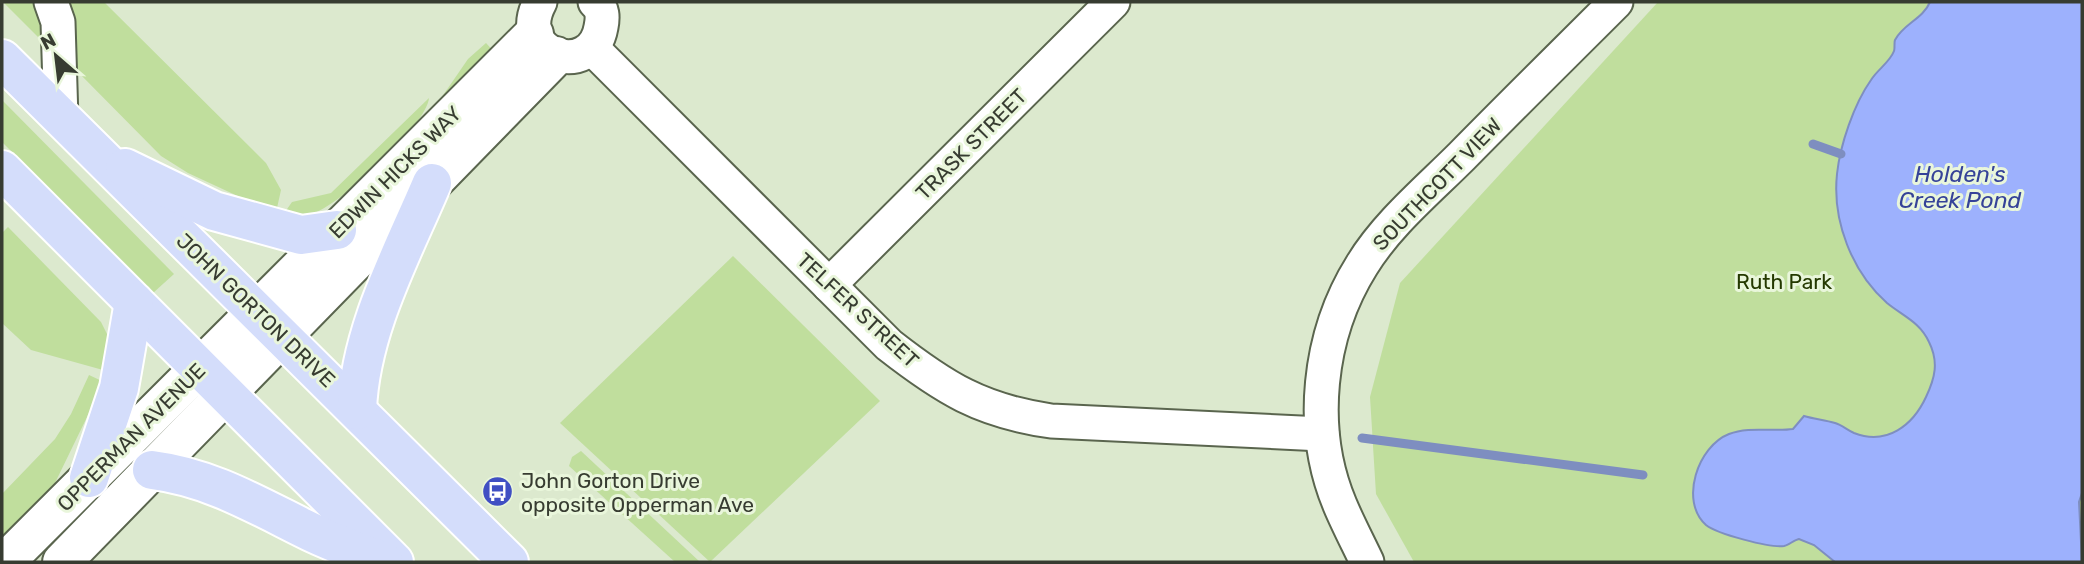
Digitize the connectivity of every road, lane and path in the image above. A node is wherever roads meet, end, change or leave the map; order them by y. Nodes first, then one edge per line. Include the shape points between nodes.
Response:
1 (51, 2) edge
2 (595, 2) edge
3 (1113, 2) edge
4 (1616, 2) edge
5 (555, 35) edge
6 (2, 59) edge
7 (61, 119) junction
8 (98, 155) junction
9 (2, 170) edge
10 (432, 183) junction
11 (337, 230) junction
12 (829, 285) junction
13 (134, 302) junction
14 (269, 323) junction
15 (213, 381) junction
16 (357, 410) junction
17 (1322, 435) junction
18 (152, 470) junction
19 (89, 478) junction
20 (5, 562) edge
21 (62, 562) edge
22 (385, 562) edge
23 (394, 562) edge
24 (509, 562) edge
25 (1367, 562) edge

1 - 7 street via 58,22
2 - 5 street via 603,17 599,39
3 - 12 street, TRASK STREET
4 - 17 street, SOUTHCOTT VIEW via 1399,219 1362,265 1328,346
5 - 10 street, EDWIN HICKS WAY
5 - 11 street, EDWIN HICKS WAY
5 - 12 street, TELFER STREET
6 - 7 main road, JOHN GORTON DRIVE
7 - 8 main road, JOHN GORTON DRIVE
8 - 11 main road via 214,211 301,234
8 - 14 main road, JOHN GORTON DRIVE
9 - 13 main road
10 - 14 street, EDWIN HICKS WAY
10 - 16 main road via 364,358
11 - 14 street, EDWIN HICKS WAY
12 - 17 street, TELFER STREET via 889,345 937,382 1021,417
13 - 15 main road
13 - 19 main road via 119,388
14 - 15 street, OPPERMAN AVENUE
14 - 16 main road, JOHN GORTON DRIVE
15 - 18 street, OPPERMAN AVENUE
15 - 19 street, OPPERMAN AVENUE
15 - 23 main road
16 - 24 main road, JOHN GORTON DRIVE
17 - 25 street, SOUTHCOTT VIEW via 1339,503
18 - 21 street, OPPERMAN AVENUE
18 - 22 main road via 184,474 215,485 305,530
19 - 20 street, OPPERMAN AVENUE

